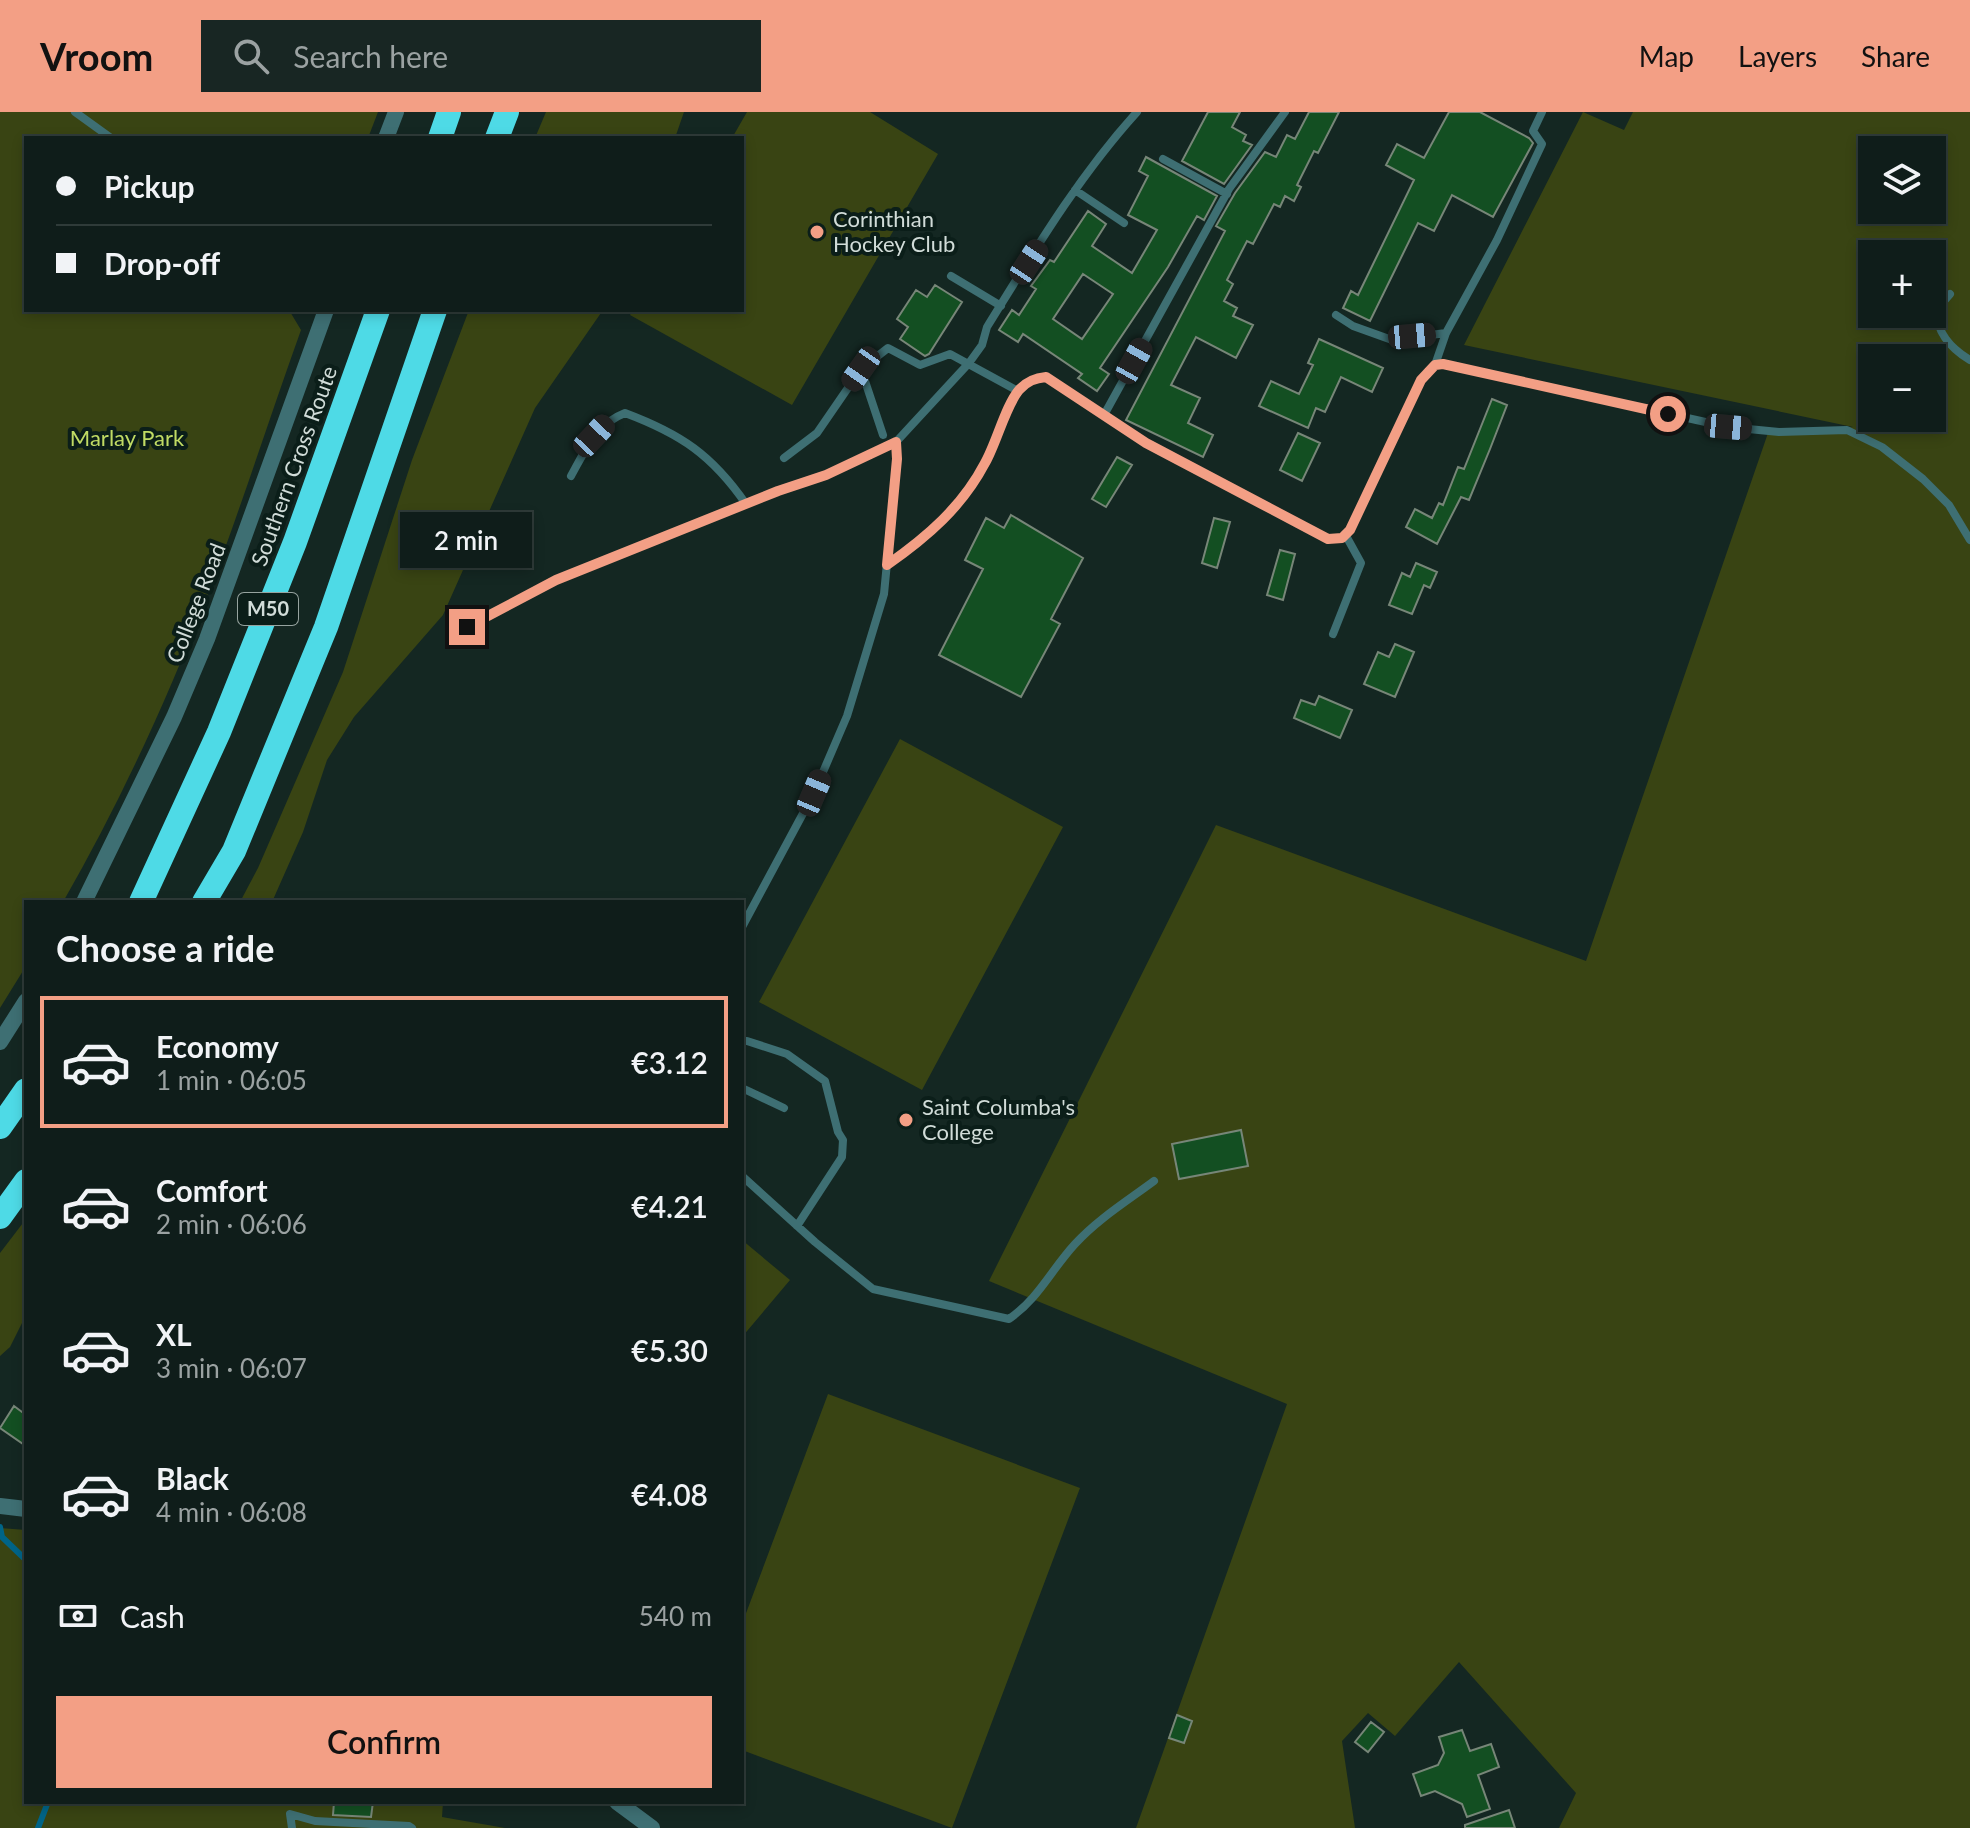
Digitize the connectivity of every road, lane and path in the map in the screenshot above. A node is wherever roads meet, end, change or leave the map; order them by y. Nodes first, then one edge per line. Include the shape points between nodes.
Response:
1 (75, 112) edge
2 (396, 112) edge
3 (449, 112) edge
4 (507, 112) edge
5 (1137, 112) edge
6 (1285, 112) edge
7 (1542, 112) edge
8 (108, 136) edge
9 (387, 136) edge
10 (441, 136) edge
11 (498, 136) edge
12 (1163, 159) dead end
13 (1075, 190) junction
14 (1227, 194) junction
15 (1124, 223) dead end
16 (951, 276) dead end
17 (1950, 294) dead end
18 (1001, 306) junction
19 (325, 312) edge
20 (377, 312) edge
21 (434, 312) edge
22 (1336, 315) dead end
23 (1446, 333) junction
24 (1970, 360) edge
25 (969, 363) junction
26 (1435, 365) junction
27 (861, 369) junction
28 (1018, 391) junction
29 (1104, 415) junction
30 (883, 435) dead end
31 (896, 442) junction
32 (784, 458) dead end
33 (571, 476) dead end
34 (746, 504) junction
35 (1345, 534) junction
36 (1970, 540) edge
37 (887, 565) junction
38 (467, 627) dead end
39 (1333, 634) dead end
40 (85, 900) edge
41 (142, 900) edge
42 (205, 900) edge
43 (744, 923) edge
44 (24, 1004) edge
45 (744, 1041) edge
46 (0, 1042) edge
47 (744, 1089) edge
48 (24, 1093) edge
49 (784, 1108) dead end
50 (0, 1127) edge
51 (744, 1178) edge
52 (1154, 1181) dead end
53 (24, 1184) edge
54 (0, 1217) edge
55 (797, 1226) junction
56 (1, 1506) edge
57 (24, 1509) edge
58 (288, 1804) edge
59 (620, 1804) edge
60 (290, 1814) junction
61 (292, 1828) edge
62 (412, 1828) edge
63 (652, 1828) edge

1 - 8 lane
2 - 9 street
3 - 10 highway
4 - 11 highway
5 - 13 lane
6 - 14 lane
7 - 23 lane via 1533,131 1542,144
12 - 14 lane
13 - 15 lane
13 - 18 lane
14 - 29 lane
16 - 18 lane
17 - 24 lane via 1936,310 1937,325 1950,345
18 - 25 lane
19 - 40 street, College Road via 207,639
20 - 41 highway, Southern Cross Route / M50 via 243,673
21 - 42 highway, M50 via 326,627 234,851
22 - 23 lane via 1392,340
23 - 26 lane
25 - 27 lane via 950,354 920,365 888,348
25 - 28 lane
25 - 31 lane
26 - 35 lane via 1421,380
26 - 36 lane via 1728,427 1847,430 1882,447 1923,479 1949,505
27 - 30 lane
27 - 32 lane via 817,433
28 - 29 lane via 1034,378 1046,377
28 - 37 lane via 970,488 949,515
29 - 35 lane via 1146,443 1328,539
31 - 34 lane
31 - 37 lane
33 - 34 lane via 594,436 610,419 625,413 658,425 709,458
34 - 38 lane via 556,580
35 - 39 lane via 1361,563
37 - 43 lane via 884,594 847,716 814,793
44 - 46 street
45 - 55 lane via 787,1054 825,1081 843,1140 842,1157
47 - 49 lane
48 - 50 highway
51 - 55 lane
52 - 55 lane via 1075,1243 1028,1305 1009,1319 873,1289
53 - 54 highway
56 - 57 street
58 - 60 lane
59 - 63 street
60 - 61 lane
60 - 62 lane via 315,1821

